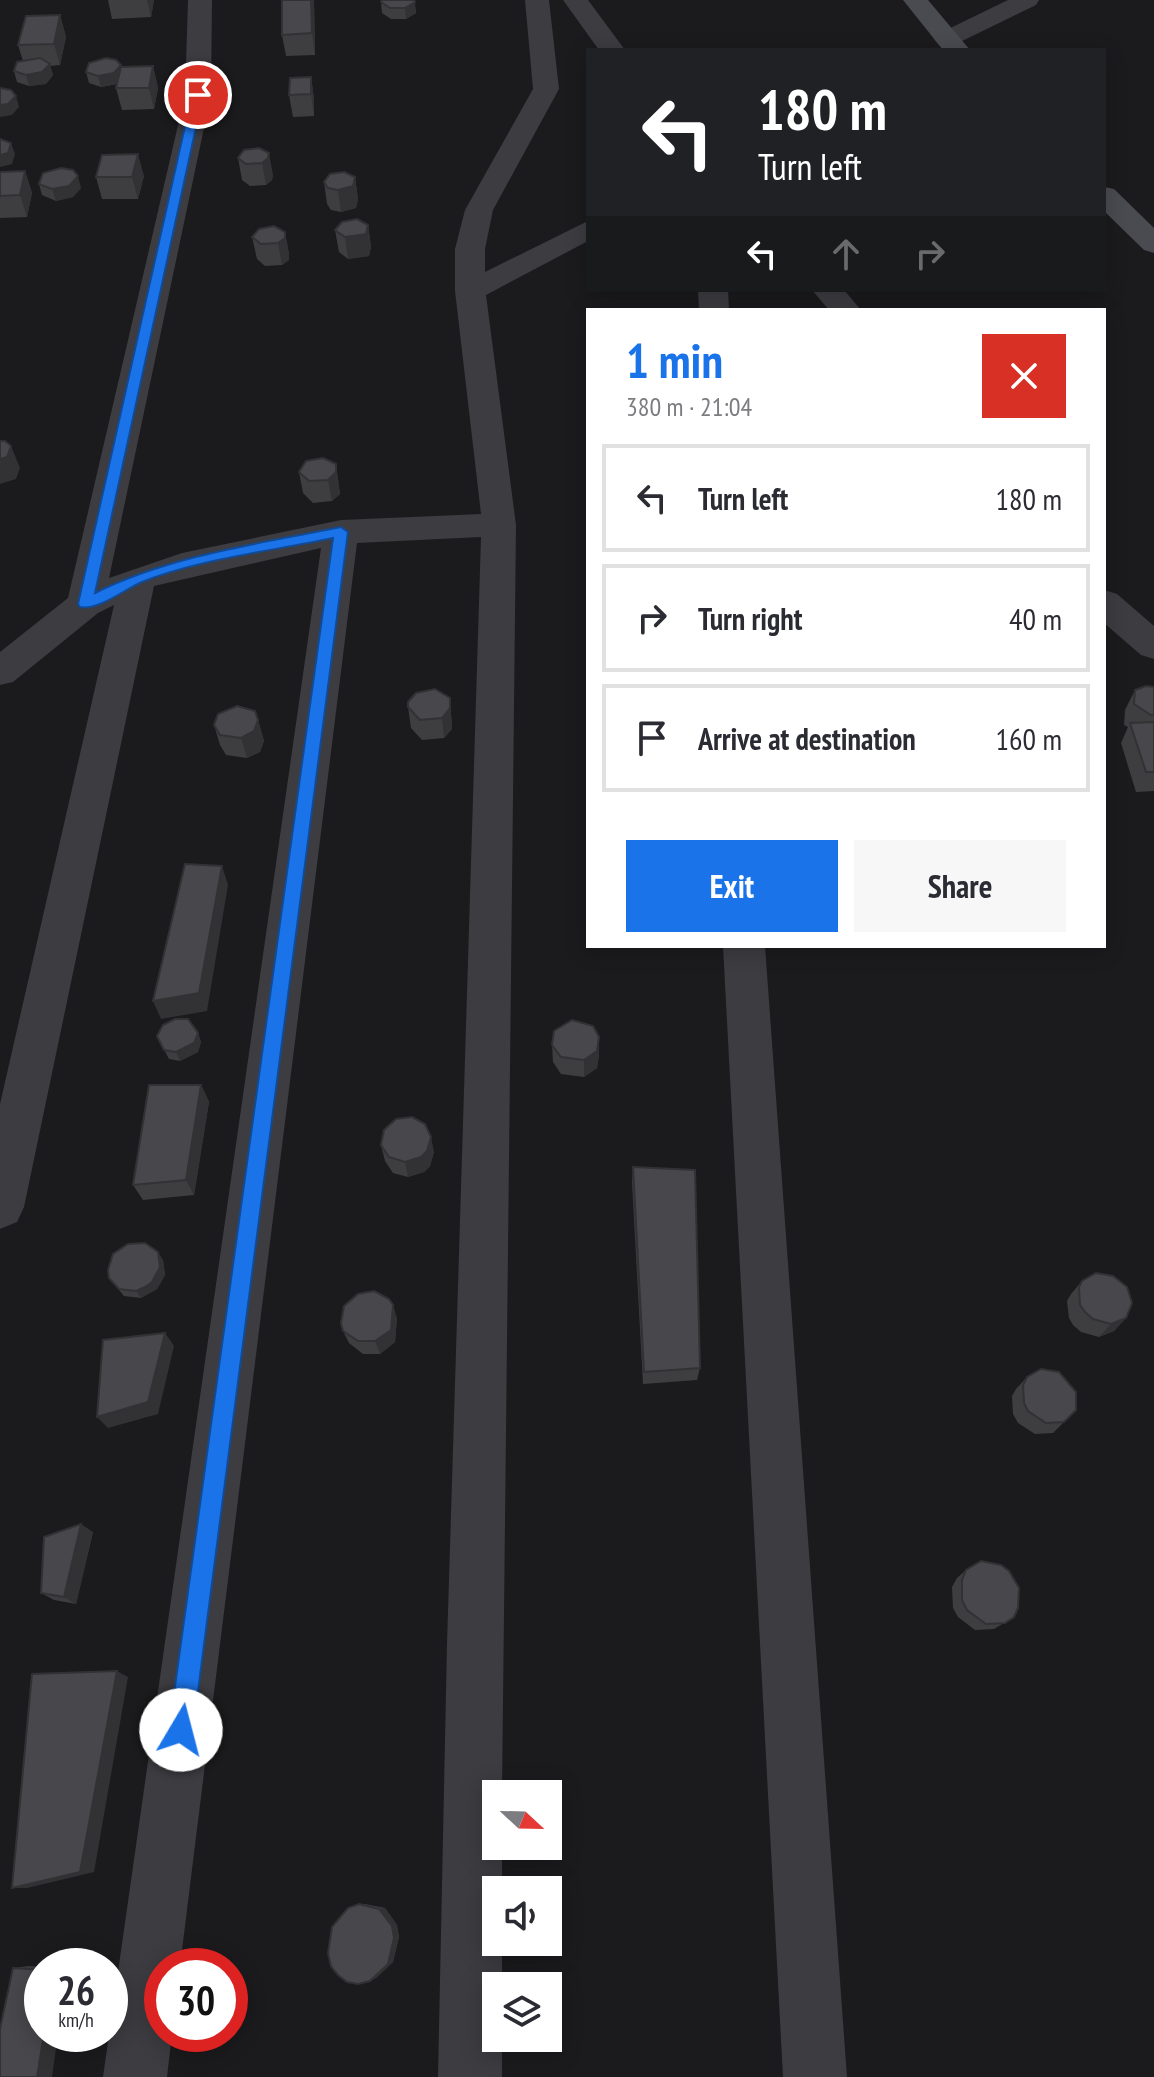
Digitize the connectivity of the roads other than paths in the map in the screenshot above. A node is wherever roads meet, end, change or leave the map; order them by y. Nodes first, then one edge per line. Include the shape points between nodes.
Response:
1 (200, 0) edge
2 (537, 0) edge
3 (575, 0) edge
4 (915, 0) edge
5 (1027, 0) edge
6 (952, 45) edge
7 (611, 48) edge
8 (1106, 197) edge
9 (586, 231) edge
10 (1154, 244) edge
11 (470, 291) junction
12 (829, 292) edge
13 (844, 308) edge
14 (499, 525) junction
15 (341, 532) junction
16 (138, 578) junction
17 (85, 604) junction
18 (1106, 605) edge
19 (1154, 646) edge
20 (0, 672) edge
21 (744, 948) edge
22 (0, 1207) edge
23 (135, 2077) edge
24 (470, 2077) edge
25 (815, 2077) edge

1 - 17 street via 198,95
2 - 11 street via 546,89 479,210 470,249
3 - 7 street
4 - 6 street
5 - 6 street
8 - 10 street
9 - 11 street
11 - 14 street
12 - 13 street
14 - 15 street
14 - 24 street
15 - 16 street
15 - 23 street
16 - 17 street
16 - 22 street
17 - 20 street
18 - 19 street
21 - 25 street

